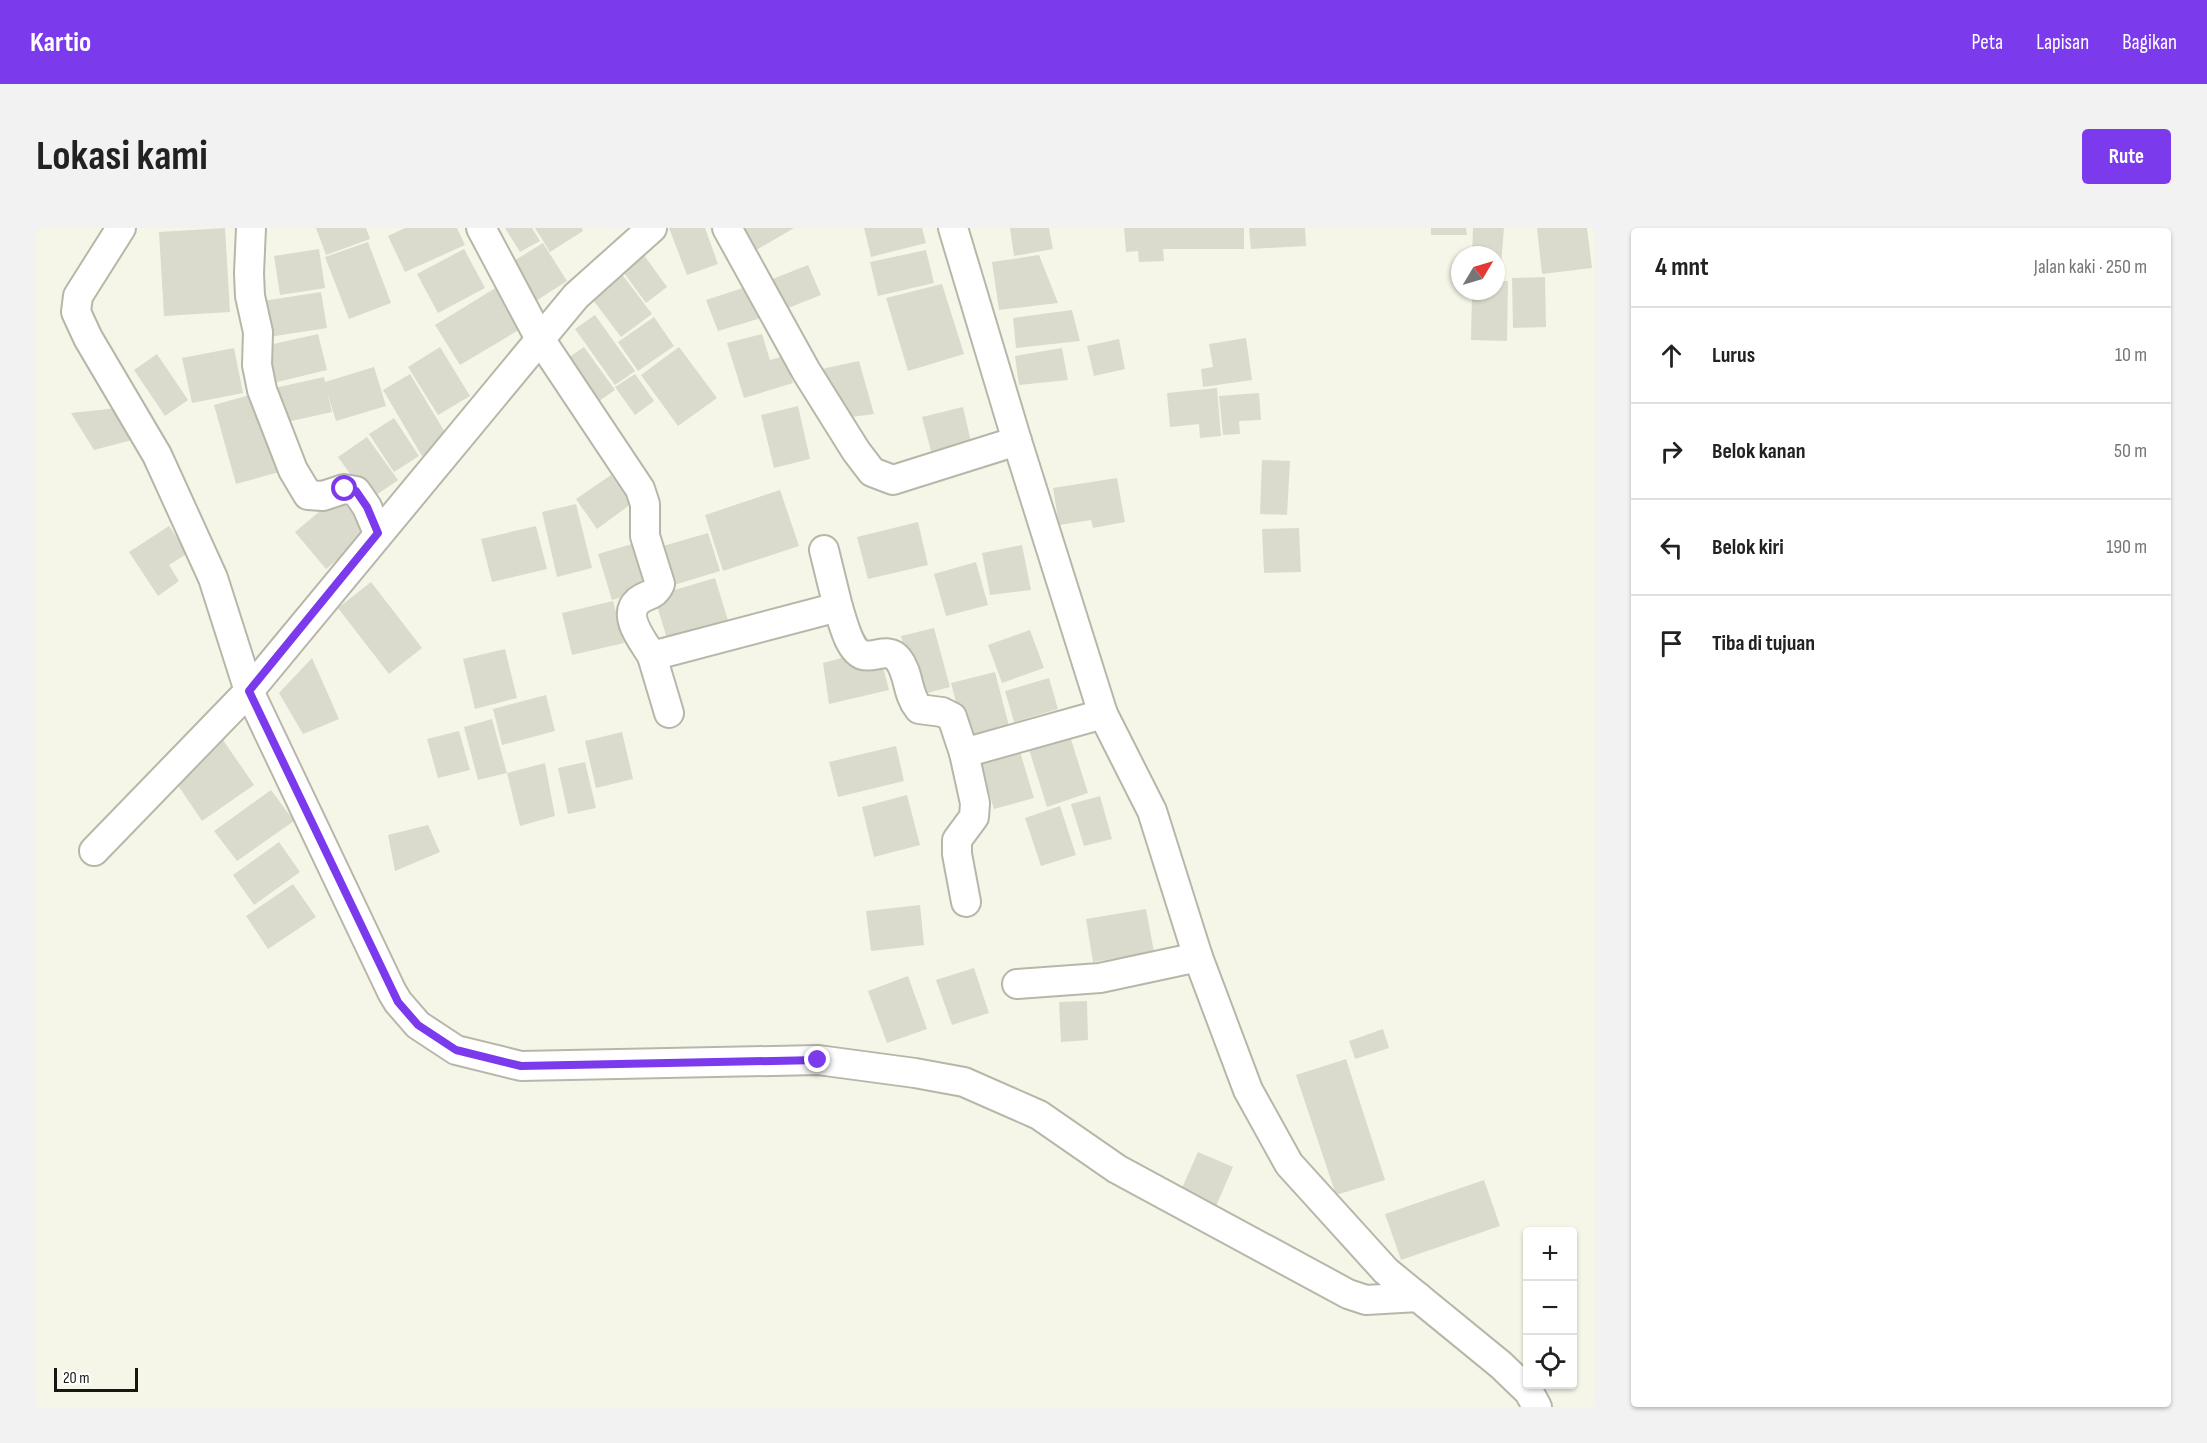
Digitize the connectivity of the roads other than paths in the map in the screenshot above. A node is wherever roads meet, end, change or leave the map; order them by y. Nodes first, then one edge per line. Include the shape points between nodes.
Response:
1 (121, 228) edge
2 (251, 228) edge
3 (481, 228) edge
4 (652, 228) edge
5 (727, 228) edge
6 (953, 228) edge
7 (540, 339) junction
8 (1017, 441) junction
9 (378, 533) junction
10 (825, 550) dead end
11 (838, 607) junction
12 (652, 656) junction
13 (249, 691) junction
14 (669, 714) dead end
15 (1103, 714) junction
16 (964, 753) junction
17 (94, 851) dead end
18 (966, 902) dead end
19 (1198, 957) junction
20 (1017, 984) dead end
21 (1418, 1297) junction
22 (1537, 1407) edge

1 - 13 street via 78,296 76,312 157,455 213,578
2 - 9 street via 250,296 258,332 257,365 262,390 293,470 308,495 356,491
3 - 7 street
4 - 7 street via 576,296
5 - 8 street via 806,371 873,472 893,480
6 - 8 street
7 - 9 street
7 - 12 street via 640,489 645,504 645,536 660,584 656,592 638,601 632,610 632,622
8 - 15 street
9 - 13 street
10 - 11 street
11 - 12 street
11 - 16 street via 857,652 896,657 911,700 920,709 942,711 952,717
12 - 14 street
13 - 17 street
13 - 21 street via 392,992 418,1025 456,1050 521,1066 818,1060 964,1082 1039,1115 1117,1169 1348,1294 1366,1300
15 - 16 street
15 - 19 street via 1152,811
16 - 18 street via 975,803 974,817 957,840
19 - 20 street via 1100,978
19 - 21 street via 1248,1090 1289,1164 1386,1271
21 - 22 street via 1501,1365

